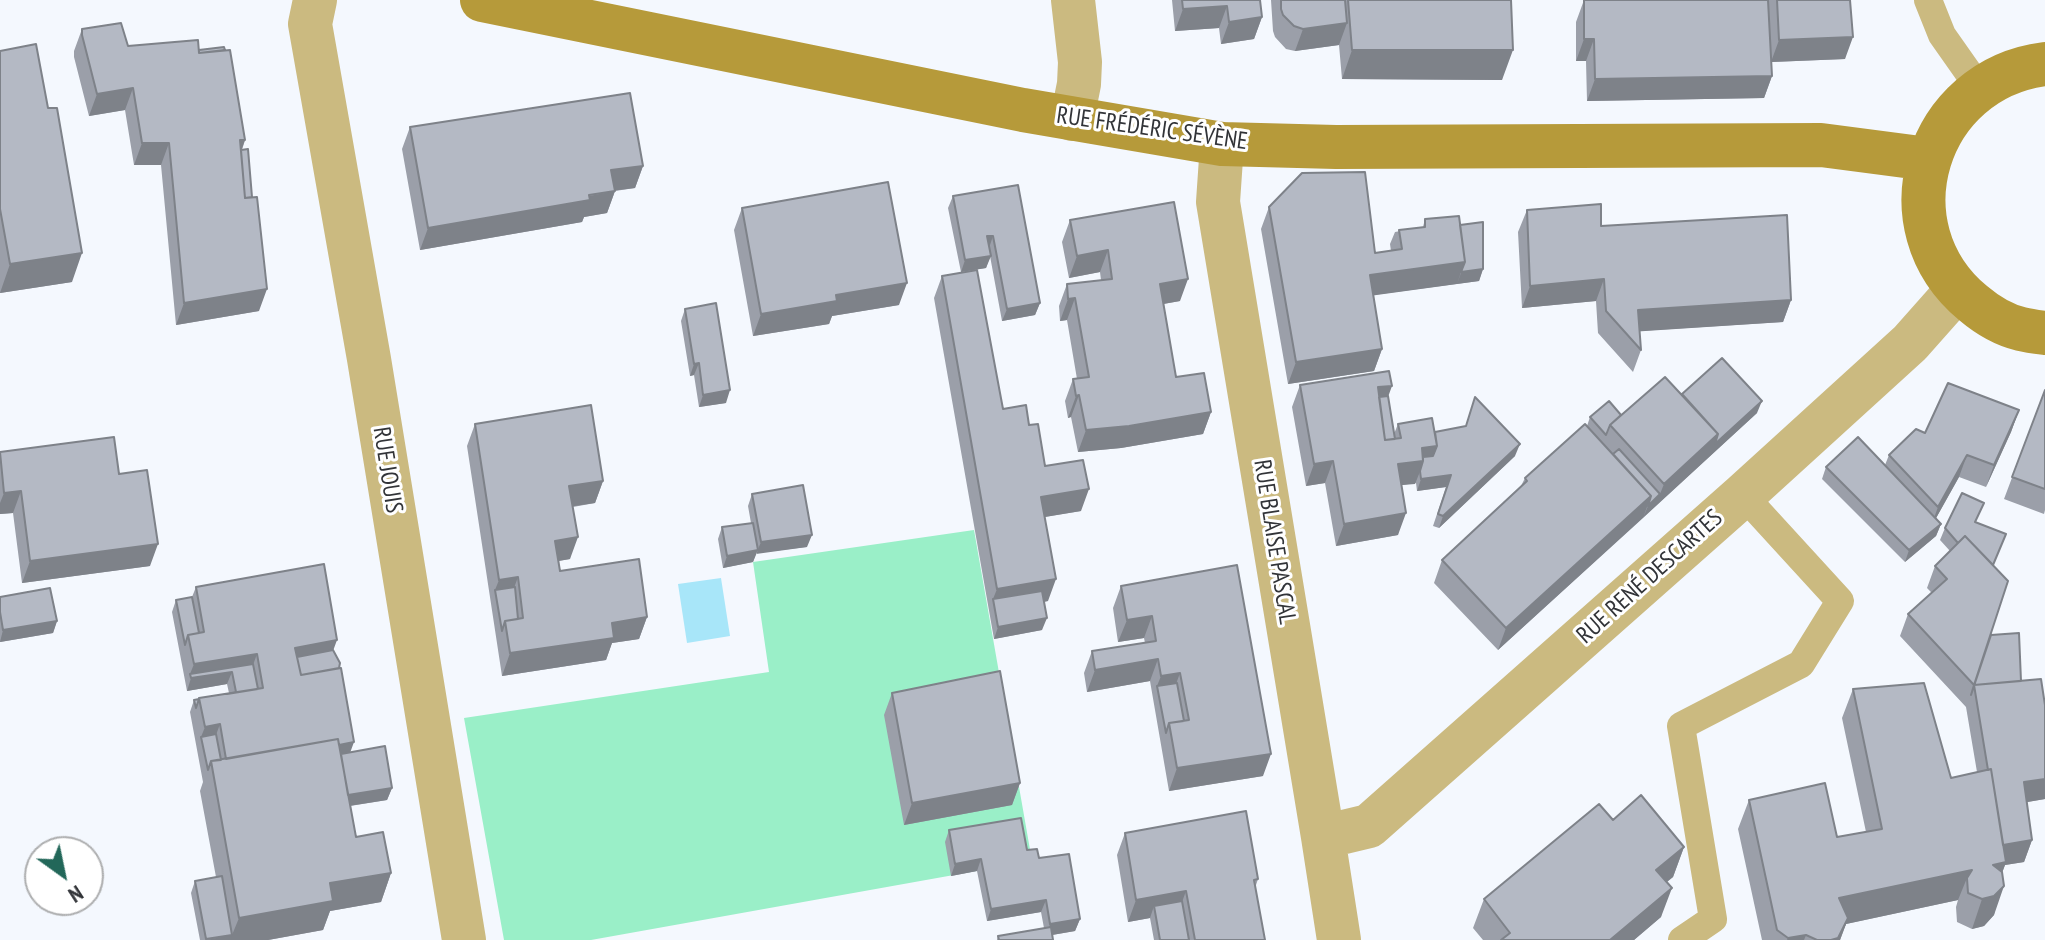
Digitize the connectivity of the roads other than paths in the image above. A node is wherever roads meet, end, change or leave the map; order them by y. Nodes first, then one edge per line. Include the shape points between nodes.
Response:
1 (315, 0) edge
2 (482, 0) edge
3 (1073, 0) edge
4 (1928, 0) edge
5 (2045, 64) edge
6 (1980, 89) junction
7 (1072, 119) junction
8 (1222, 144) junction
9 (1928, 159) junction
10 (1957, 290) junction
11 (2045, 333) edge
12 (1743, 495) junction
13 (1323, 837) junction
14 (464, 940) edge
15 (1339, 940) edge
16 (1682, 940) edge

1 - 14 street, RUE JOUIS via 310,24
2 - 7 street, RUE FRÉDÉRIC SÉVÈNE
3 - 7 street via 1080,62
4 - 6 lane via 1942,35
5 - 6 street via 2009,72
6 - 9 street via 1948,119
7 - 8 street, RUE FRÉDÉRIC SÉVÈNE
8 - 9 street, RUE FRÉDÉRIC SÉVÈNE via 1821,145
8 - 13 street, RUE BLAISE PASCAL via 1218,202
9 - 10 street via 1922,204 1932,250
10 - 11 street via 1985,313 2019,329
10 - 12 street, RUE RENÉ DESCARTES via 1910,343
12 - 13 street, RUE RENÉ DESCARTES via 1369,826
12 - 16 lane via 1840,601 1801,664 1681,726 1713,919
13 - 15 street, RUE BLAISE PASCAL

